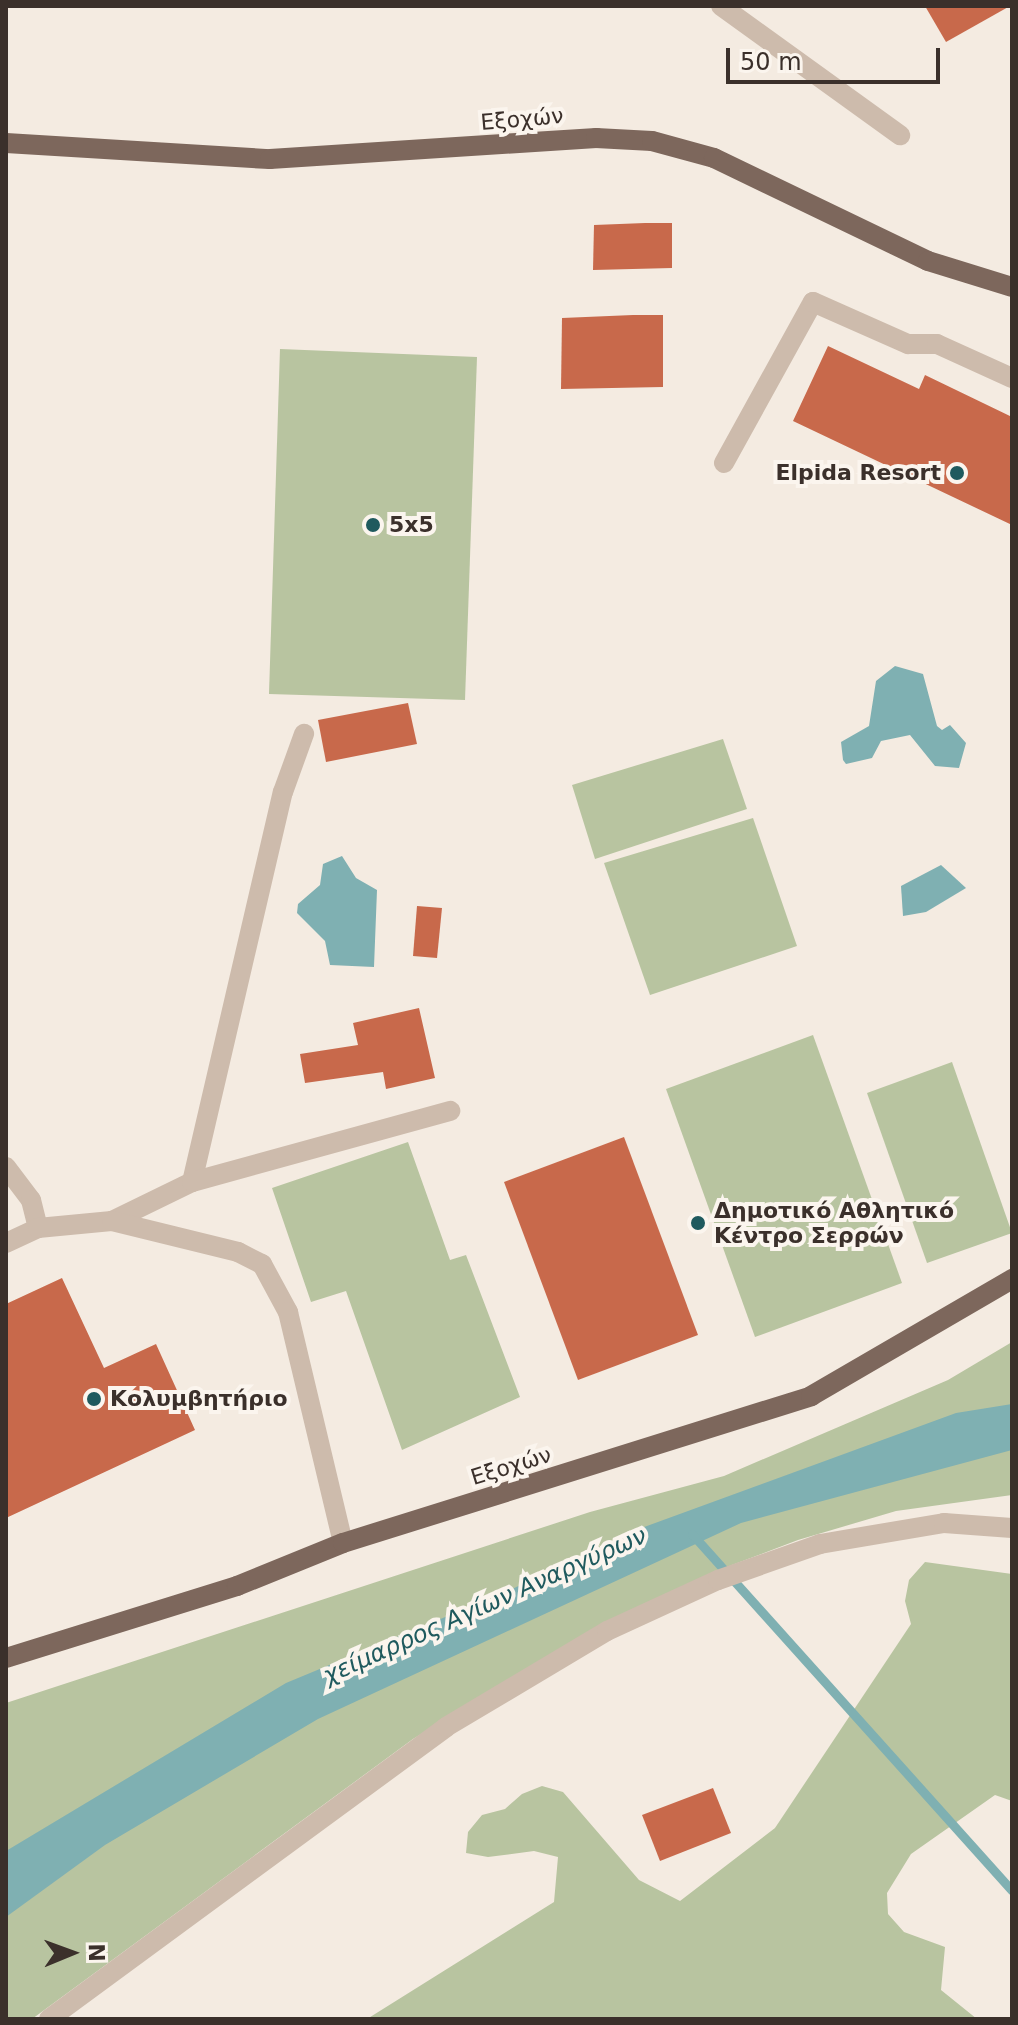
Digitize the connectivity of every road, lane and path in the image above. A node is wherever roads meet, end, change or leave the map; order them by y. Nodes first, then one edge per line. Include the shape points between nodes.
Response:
1 (721, 6) edge
2 (900, 135) dead end
3 (6, 143) edge
4 (1012, 287) edge
5 (1012, 378) edge
6 (724, 463) dead end
7 (304, 734) dead end
8 (450, 1111) dead end
9 (6, 1167) edge
10 (192, 1182) junction
11 (112, 1221) junction
12 (38, 1228) junction
13 (6, 1243) edge
14 (1012, 1279) edge
15 (1012, 1528) edge
16 (343, 1543) junction
17 (6, 1658) edge
18 (49, 2019) edge

1 - 2 street
3 - 4 main road, Εξοχών via 270,159 596,138 652,141 742,169 928,261
5 - 6 street via 937,344 908,344 813,302
7 - 10 street via 283,792
8 - 10 street
9 - 12 street via 31,1200
10 - 11 street
11 - 12 street
11 - 16 street via 238,1252 262,1264 277,1283 308,1388
12 - 13 street
14 - 16 main road, Εξοχών via 811,1396
15 - 18 street via 944,1523 807,1547 718,1580 607,1631 446,1727
16 - 17 main road, Εξοχών via 237,1586

